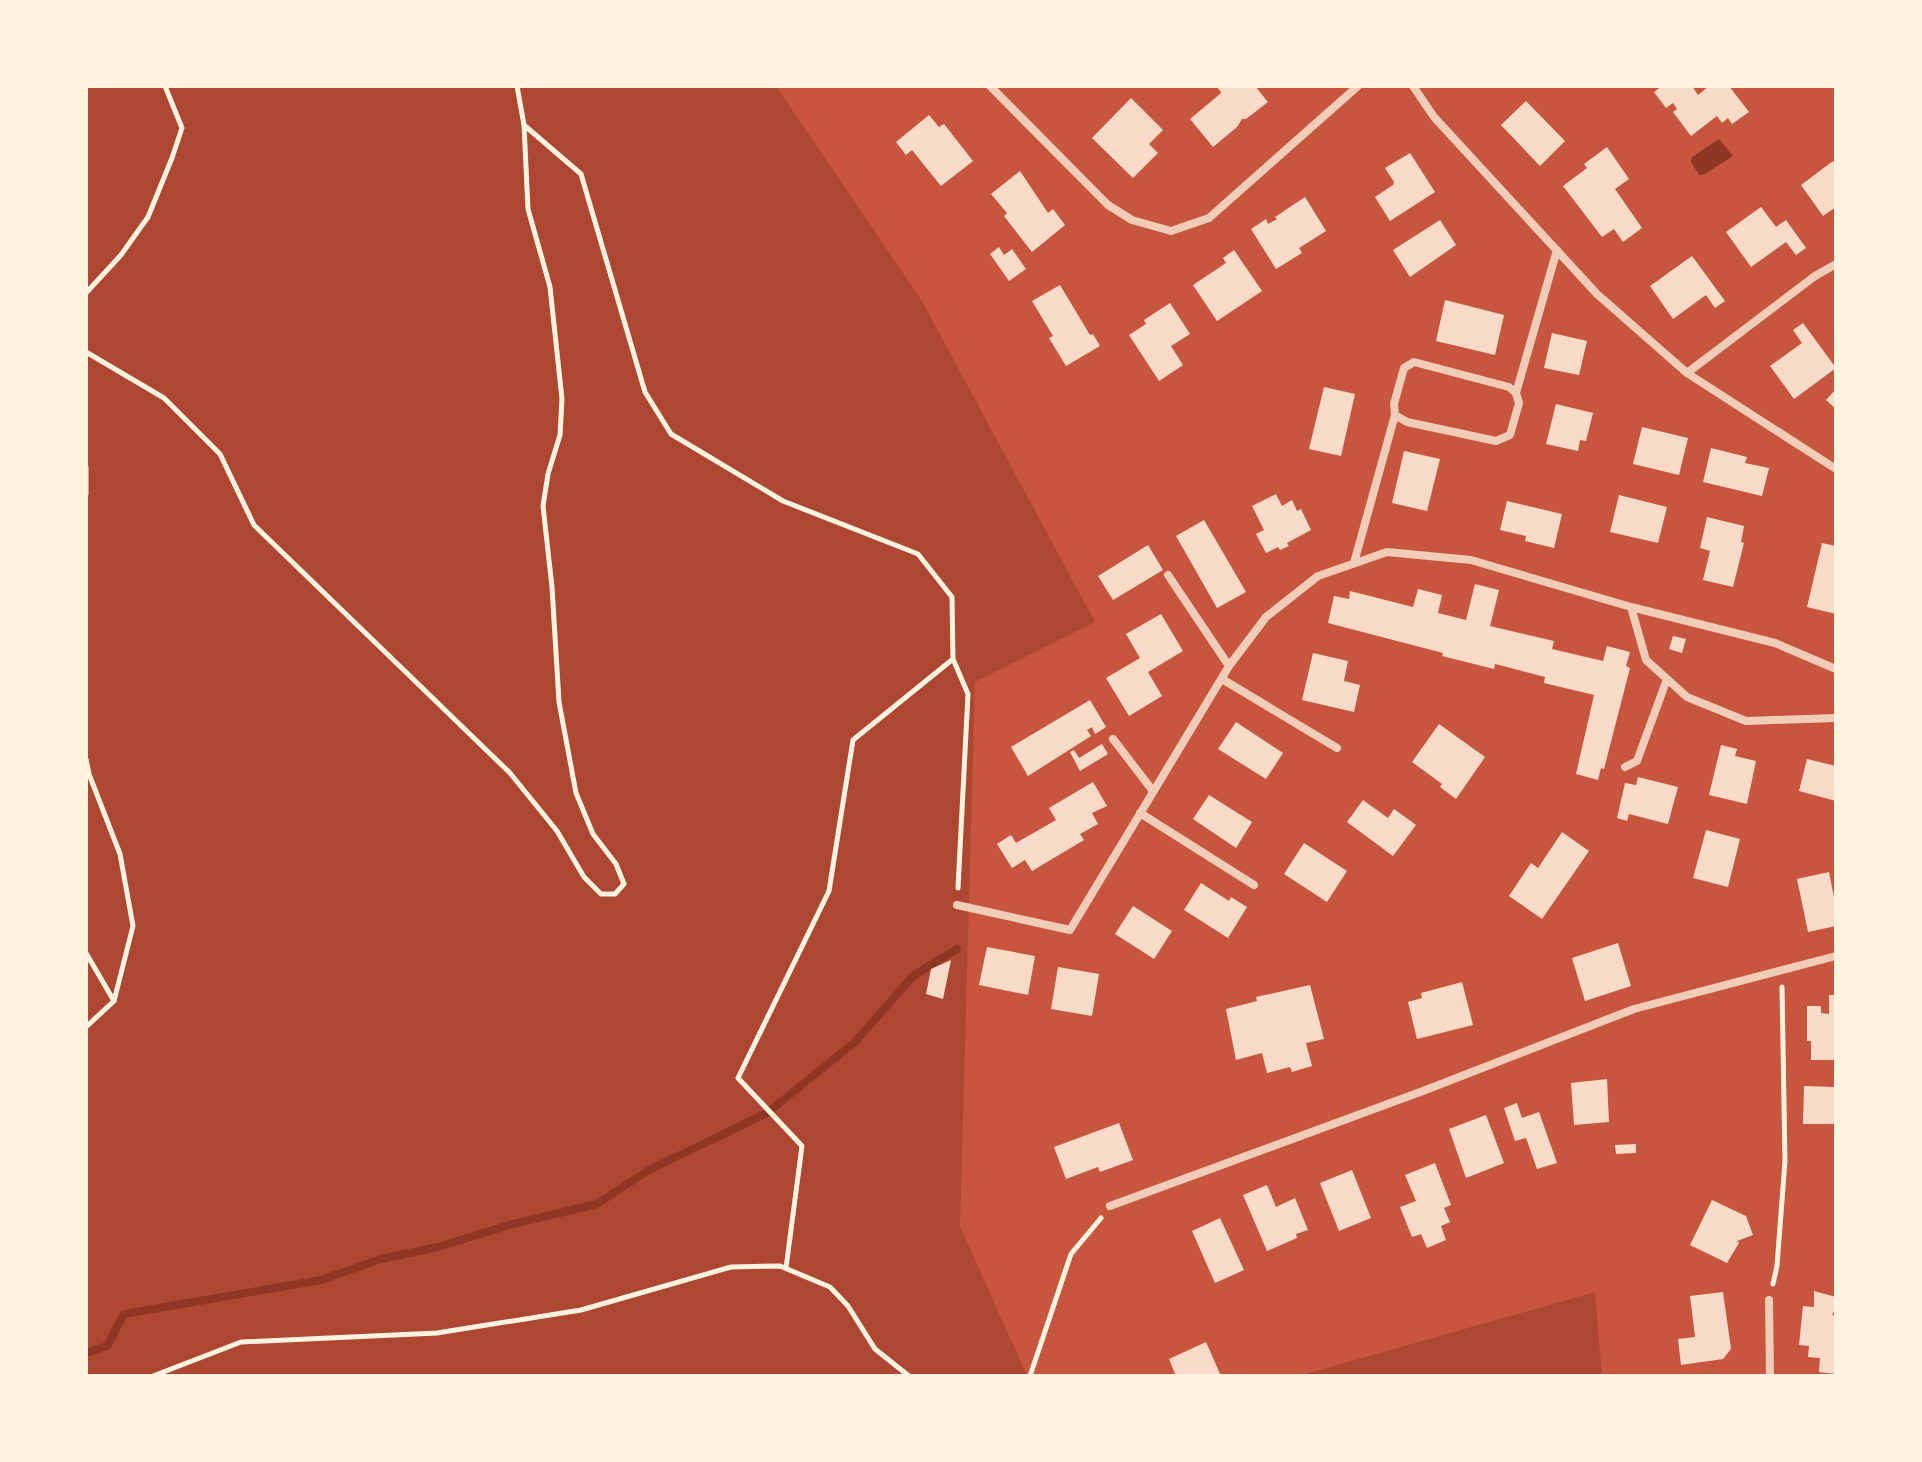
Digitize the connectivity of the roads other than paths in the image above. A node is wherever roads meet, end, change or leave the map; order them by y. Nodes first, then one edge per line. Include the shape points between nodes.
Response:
1 (990, 86) edge
2 (1358, 86) edge
3 (1413, 86) edge
4 (1557, 250) junction
5 (1836, 264) edge
6 (1687, 373) junction
7 (1516, 393) junction
8 (1395, 415) junction
9 (1836, 469) edge
10 (1354, 563) junction
11 (1168, 575) dead end
12 (1631, 607) junction
13 (1229, 666) junction
14 (1836, 669) edge
15 (1222, 679) junction
16 (1667, 679) junction
17 (1836, 718) edge
18 (1113, 739) dead end
19 (1337, 748) dead end
20 (1625, 767) dead end
21 (1153, 791) junction
22 (1140, 813) junction
23 (1254, 885) dead end
24 (957, 905) road end
25 (1836, 956) edge
26 (1110, 1206) road end
27 (1769, 1300) road end
28 (1770, 1376) edge

1 - 2 street via 1108,205 1132,220 1171,231 1209,218
3 - 4 street via 1434,117
4 - 6 street via 1597,294
4 - 7 street
5 - 6 street
6 - 9 street
7 - 8 street via 1519,403 1510,435 1496,441
7 - 8 street via 1414,362 1404,368
8 - 10 street
10 - 12 street via 1387,552 1471,560
10 - 13 street via 1318,576 1266,617
11 - 13 street
12 - 14 street via 1775,643
12 - 16 street via 1646,660
13 - 15 street
15 - 19 street
15 - 21 street
16 - 17 street via 1687,697 1746,721
16 - 20 street via 1637,761
18 - 21 street
21 - 22 street
22 - 23 street
22 - 24 street via 1070,930
25 - 26 street via 1634,1009
27 - 28 street

